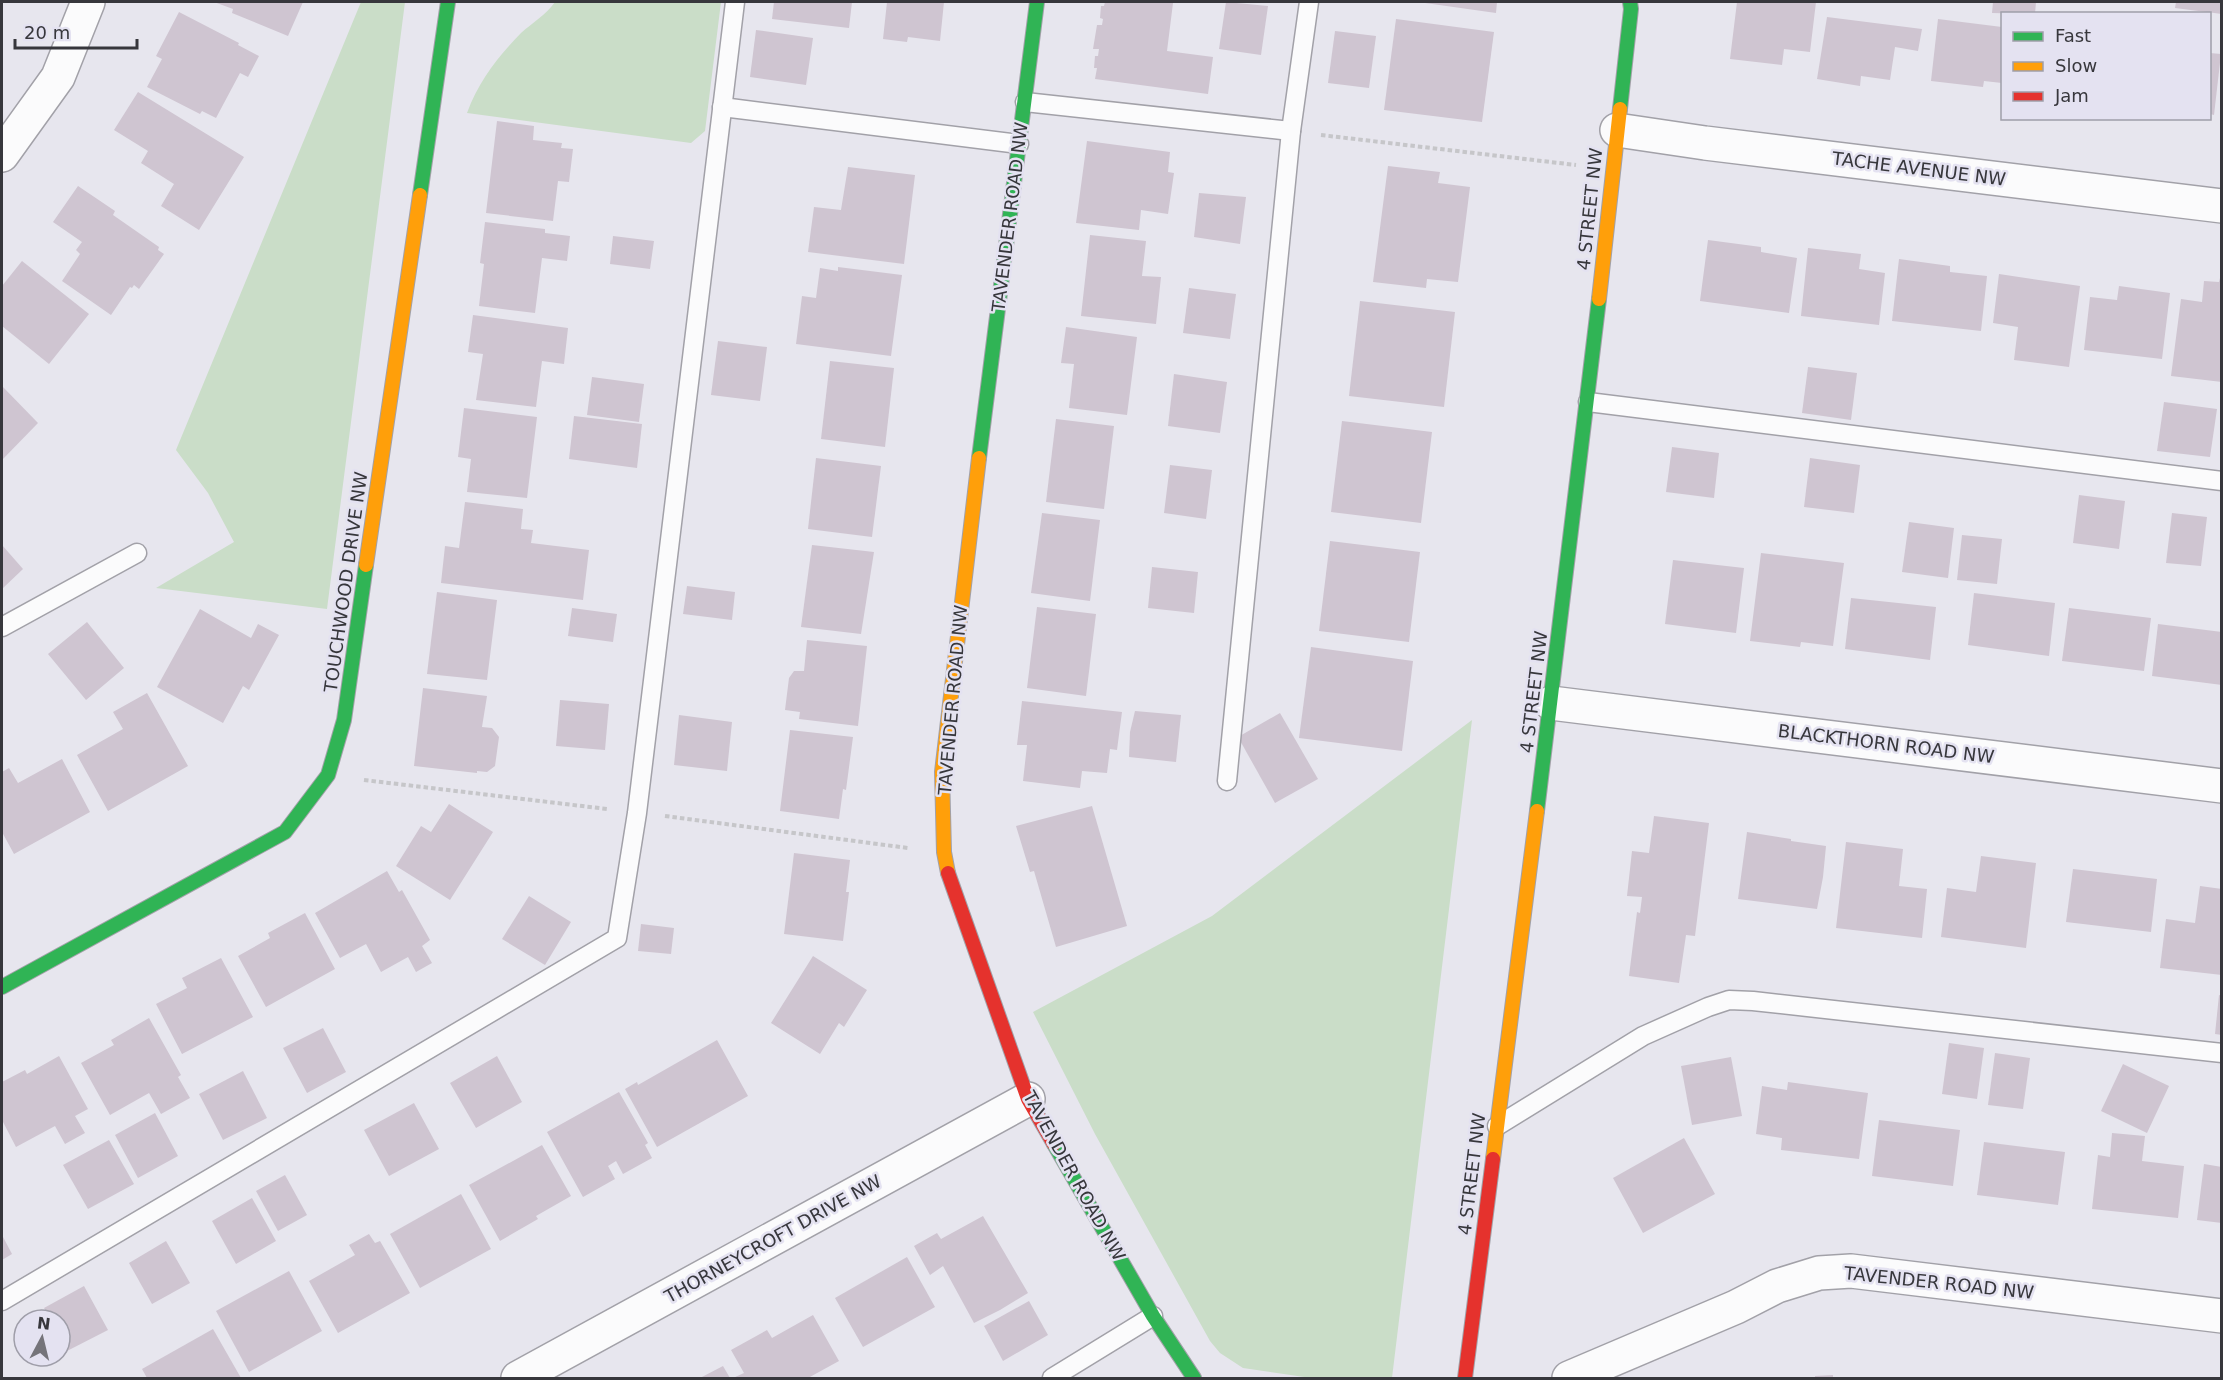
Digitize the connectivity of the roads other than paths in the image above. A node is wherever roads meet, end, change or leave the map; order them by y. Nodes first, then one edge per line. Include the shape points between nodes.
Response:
1 (88, 2) edge
2 (448, 2) edge
3 (735, 2) edge
4 (1037, 2) edge
5 (1309, 2) edge
6 (1632, 4) edge
7 (1025, 102) junction
8 (722, 107) junction
9 (1617, 130) junction
10 (1291, 131) junction
11 (1019, 144) junction
12 (2, 155) edge
13 (2222, 206) edge
14 (1588, 402) junction
15 (2222, 481) edge
16 (137, 553) dead end
17 (2, 627) edge
18 (1551, 703) junction
19 (1227, 781) dead end
20 (2222, 786) edge
21 (2, 987) edge
22 (2222, 1053) edge
23 (1028, 1099) junction
24 (1497, 1126) junction
25 (2, 1301) edge
26 (1153, 1316) junction
27 (2222, 1316) edge
28 (518, 1378) edge
29 (1052, 1378) edge
30 (1194, 1378) edge
31 (1465, 1378) edge
32 (1569, 1378) edge

1 - 12 street via 58,77
2 - 21 street, TOUCHWOOD DRIVE NW via 344,720 328,775 285,832
3 - 8 lane
4 - 7 street, TAVENDER ROAD NW
5 - 10 lane
6 - 9 street, 4 STREET NW
7 - 10 lane
7 - 11 street, TAVENDER ROAD NW
8 - 11 lane
8 - 25 lane via 637,813 617,938
9 - 13 street, TACHE AVENUE NW
9 - 14 street, 4 STREET NW
10 - 19 lane
11 - 23 street, TAVENDER ROAD NW via 942,772 944,852 950,883
14 - 15 lane
14 - 18 street, 4 STREET NW
16 - 17 lane
18 - 20 street, BLACKTHORN ROAD NW
18 - 24 street, 4 STREET NW
22 - 24 lane via 1729,1000 1643,1036
23 - 26 street, TAVENDER ROAD NW
23 - 28 street, THORNEYCROFT DRIVE NW
24 - 31 street, 4 STREET NW
26 - 29 lane
26 - 30 street, TAVENDER ROAD NW
27 - 32 street, TAVENDER ROAD NW via 1851,1271 1819,1273 1777,1286

